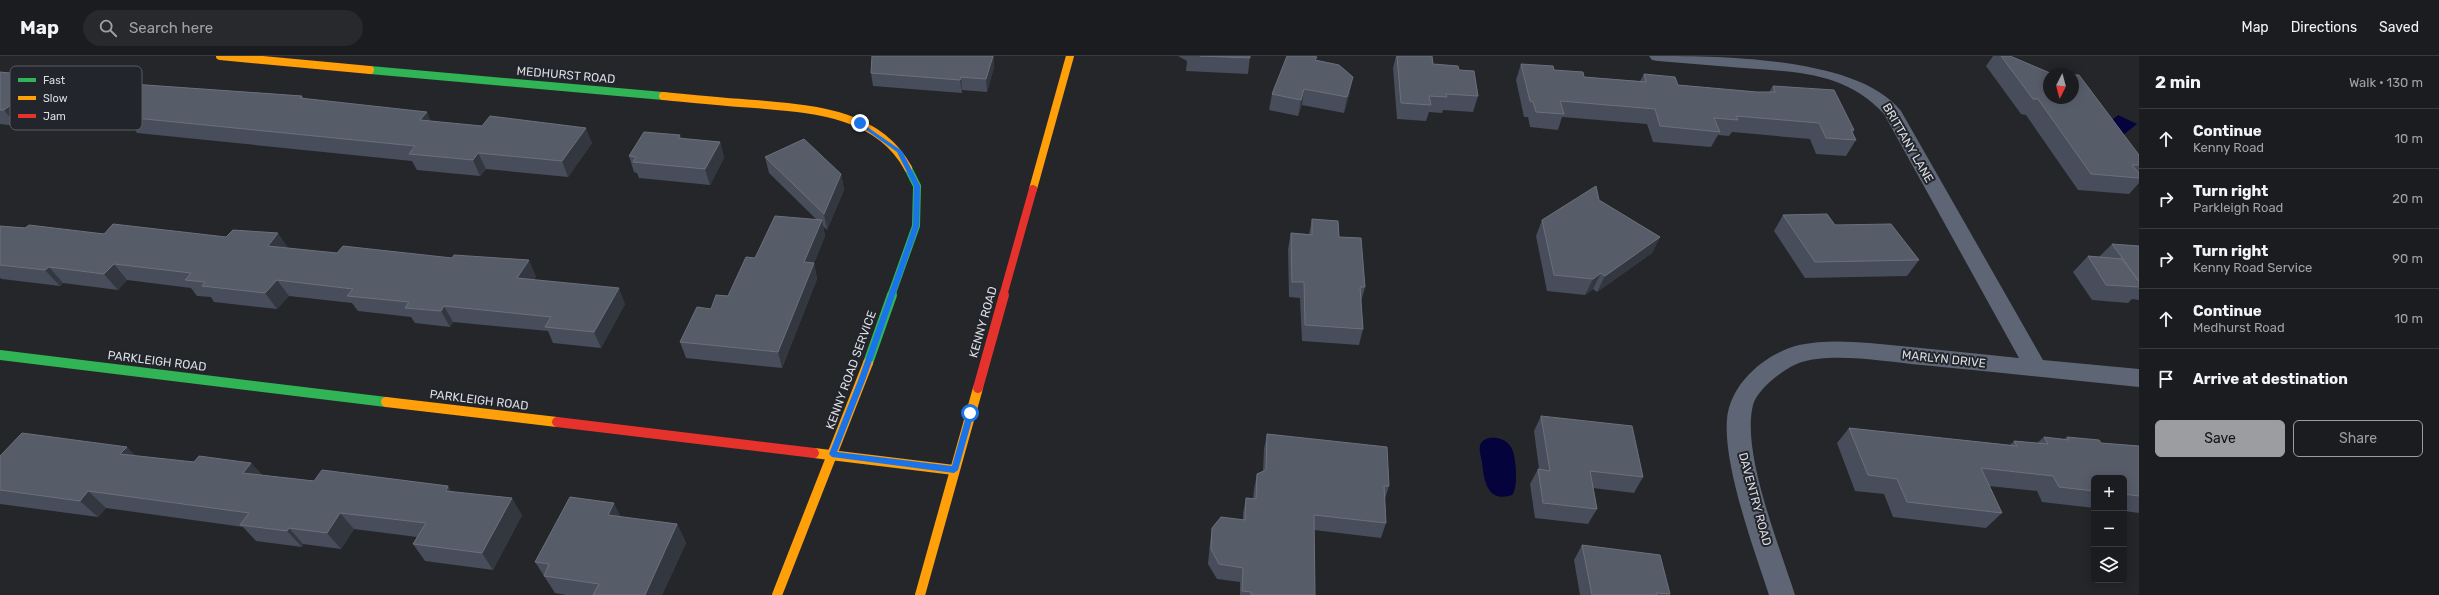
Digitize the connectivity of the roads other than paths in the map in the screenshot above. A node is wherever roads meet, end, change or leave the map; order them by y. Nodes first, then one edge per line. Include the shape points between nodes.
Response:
1 (220, 56) edge
2 (1070, 56) edge
3 (1658, 56) edge
4 (899, 151) joint
5 (0, 355) edge
6 (2036, 368) junction
7 (2139, 378) edge
8 (1757, 382) joint
9 (832, 454) junction
10 (954, 470) junction
11 (777, 595) edge
12 (920, 595) edge
13 (1782, 595) edge

1 - 4 street, MEDHURST ROAD via 807,108 836,114 860,123
2 - 10 street, KENNY ROAD
3 - 6 street, BRITTANY LANE via 1823,70 1859,83 1881,97 1892,110
4 - 9 street, KENNY ROAD SERVICE via 917,186 916,226
5 - 9 street, PARKLEIGH ROAD
6 - 7 street, MARLYN DRIVE
6 - 8 street, MARLYN DRIVE via 1829,350 1798,354 1774,366
8 - 13 street, DAVENTRY ROAD via 1742,404 1739,432 1744,464
9 - 10 street, PARKLEIGH ROAD
9 - 11 street, KENNY ROAD SERVICE
10 - 12 street, KENNY ROAD

